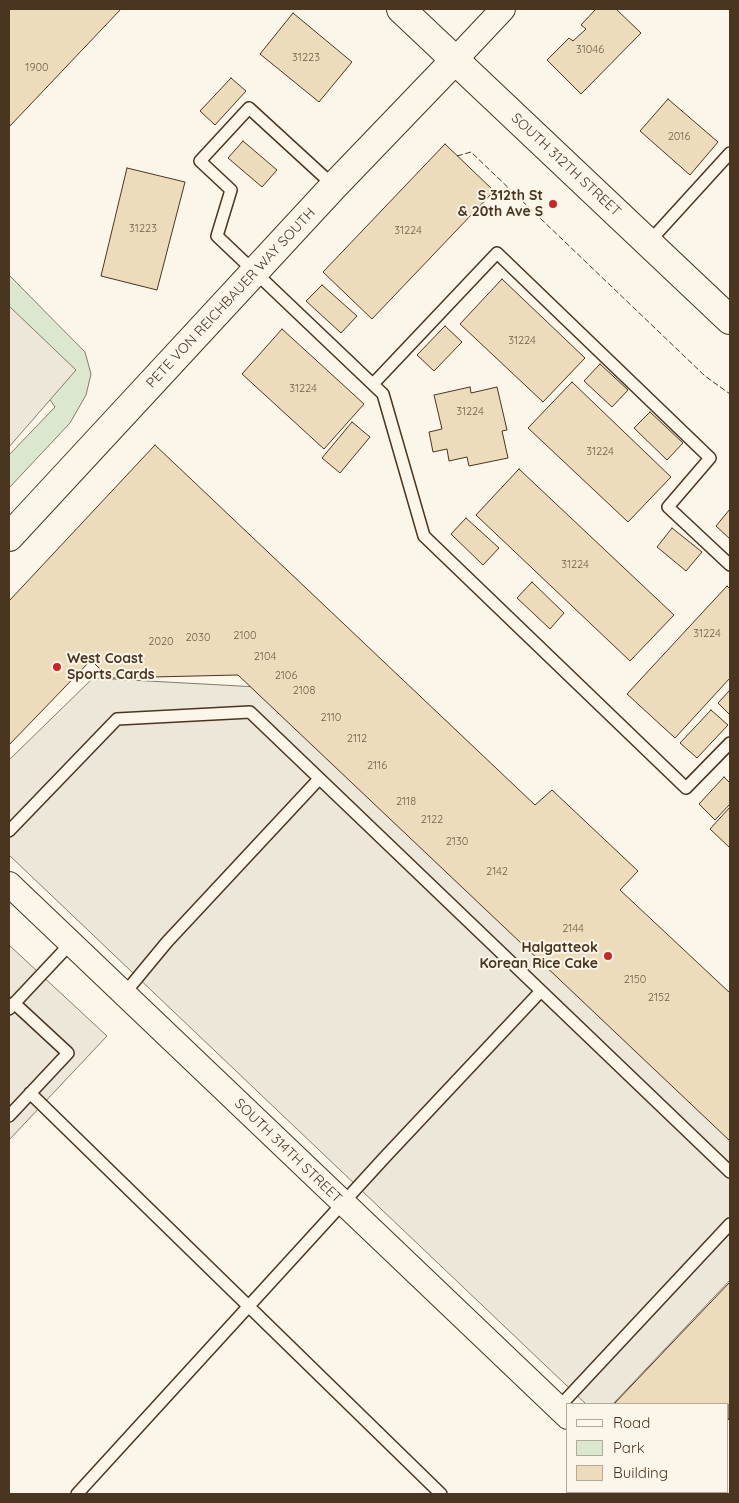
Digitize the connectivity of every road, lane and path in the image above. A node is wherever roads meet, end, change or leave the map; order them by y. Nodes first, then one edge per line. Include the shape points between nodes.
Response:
1 (402, 9) edge
2 (503, 9) edge
3 (455, 60) junction
4 (730, 153) edge
5 (334, 186) junction
6 (648, 243) junction
7 (254, 272) junction
8 (730, 320) edge
9 (373, 384) junction
10 (9, 537) edge
11 (730, 565) edge
12 (730, 744) edge
13 (320, 780) junction
14 (9, 831) edge
15 (9, 884) edge
16 (71, 943) junction
17 (541, 991) junction
18 (124, 994) junction
19 (12, 1006) edge
20 (30, 1093) junction
21 (9, 1116) edge
22 (730, 1172) edge
23 (343, 1203) junction
24 (730, 1224) edge
25 (248, 1306) junction
26 (572, 1403) edge
27 (563, 1413) edge
28 (77, 1494) edge
29 (441, 1494) edge

1 - 3 street, SOUTH 312TH STREET
2 - 3 street
3 - 5 street, PETE VON REICHBAUER WAY SOUTH
3 - 6 street, SOUTH 312TH STREET
4 - 6 lane
5 - 7 street, PETE VON REICHBAUER WAY SOUTH
5 - 7 lane via 250,108 200,160 230,190 217,236
6 - 8 street, SOUTH 312TH STREET
7 - 9 lane
7 - 10 street, PETE VON REICHBAUER WAY SOUTH
9 - 11 lane via 497,253 710,458 668,507
9 - 12 lane via 383,394 424,536 686,788
13 - 14 lane via 250,712 117,719
13 - 17 lane
13 - 18 lane via 168,942
15 - 16 street, SOUTH 314TH STREET
16 - 18 street, SOUTH 314TH STREET
16 - 19 lane
17 - 22 lane
17 - 23 lane
18 - 23 street, SOUTH 314TH STREET
19 - 20 lane via 68,1053
20 - 21 lane
20 - 25 lane
23 - 25 lane
23 - 27 street, SOUTH 314TH STREET
24 - 26 lane
25 - 28 lane
25 - 29 lane

